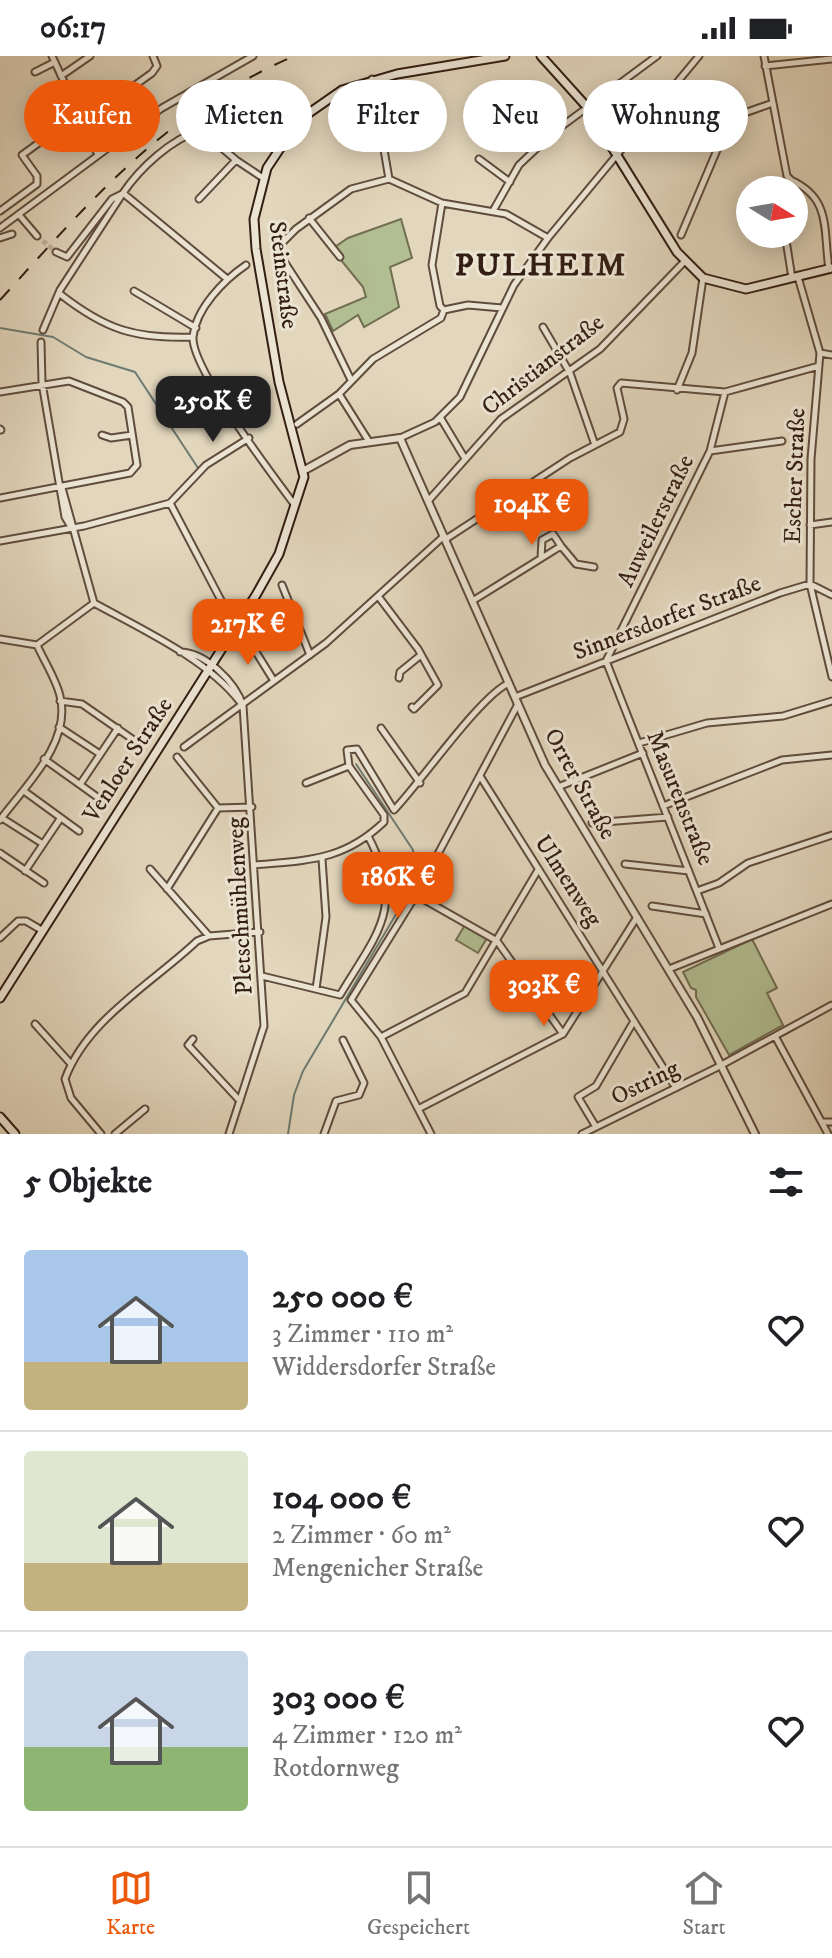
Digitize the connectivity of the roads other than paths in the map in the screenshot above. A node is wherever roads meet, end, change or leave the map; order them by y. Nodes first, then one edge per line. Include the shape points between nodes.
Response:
1 (90, 56) edge
2 (153, 56) edge
3 (253, 56) edge
4 (503, 56) edge
5 (541, 56) edge
6 (657, 56) edge
7 (764, 56) edge
8 (696, 57) edge
9 (53, 59) edge
10 (832, 59) edge
11 (765, 66) junction
12 (35, 72) dead end
13 (61, 76) junction
14 (372, 79) junction
15 (63, 80) edge
16 (142, 80) edge
17 (624, 80) edge
18 (583, 103) edge
19 (770, 104) junction
20 (583, 110) edge
21 (748, 111) edge
22 (26, 152) edge
23 (97, 152) edge
24 (716, 152) edge
25 (619, 153) junction
26 (98, 155) junction
27 (479, 159) dead end
28 (236, 160) junction
29 (787, 176) edge
30 (263, 178) junction
31 (389, 179) junction
32 (510, 182) junction
33 (808, 189) edge
34 (123, 193) junction
35 (199, 199) dead end
36 (442, 203) junction
37 (0, 211) edge
38 (493, 211) junction
39 (20, 216) junction
40 (309, 218) junction
41 (0, 228) edge
42 (12, 234) dead end
43 (681, 235) dead end
44 (37, 236) tunnel mouth
45 (0, 238) edge
46 (548, 238) junction
47 (788, 248) edge
48 (56, 252) dead end
49 (340, 257) dead end
50 (684, 262) junction
51 (246, 265) dead end
52 (830, 268) edge
53 (226, 278) junction
54 (703, 278) junction
55 (796, 278) junction
56 (134, 291) dead end
57 (60, 294) junction
58 (502, 308) junction
59 (444, 310) junction
60 (543, 327) dead end
61 (196, 328) junction
62 (43, 330) dead end
63 (193, 337) junction
64 (41, 342) dead end
65 (820, 353) junction
66 (832, 355) edge
67 (819, 366) junction
68 (570, 373) junction
69 (351, 380) junction
70 (42, 383) junction
71 (677, 390) junction
72 (0, 392) edge
73 (725, 392) junction
74 (339, 394) junction
75 (440, 417) junction
76 (297, 424) dead end
77 (102, 435) dead end
78 (132, 435) junction
79 (249, 438) junction
80 (400, 438) junction
81 (368, 440) junction
82 (782, 441) dead end
83 (595, 445) junction
84 (710, 451) junction
85 (464, 457) junction
86 (303, 471) junction
87 (61, 487) junction
88 (0, 498) edge
89 (429, 500) junction
90 (170, 503) junction
91 (294, 504) junction
92 (832, 522) edge
93 (810, 525) junction
94 (72, 528) junction
95 (445, 538) junction
96 (0, 541) edge
97 (561, 546) junction
98 (541, 559) junction
99 (594, 567) dead end
100 (810, 584) junction
101 (282, 585) dead end
102 (832, 595) edge
103 (378, 596) junction
104 (474, 600) junction
105 (94, 603) junction
106 (235, 627) junction
107 (246, 636) dead end
108 (0, 639) edge
109 (37, 645) junction
110 (310, 655) junction
111 (421, 655) junction
112 (606, 661) junction
113 (209, 669) junction
114 (832, 677) edge
115 (399, 678) dead end
116 (274, 681) junction
117 (509, 683) junction
118 (60, 701) junction
119 (516, 701) junction
120 (832, 701) edge
121 (243, 706) junction
122 (412, 707) dead end
123 (59, 727) junction
124 (118, 728) junction
125 (381, 728) dead end
126 (138, 743) dead end
127 (639, 743) junction
128 (184, 747) dead end
129 (643, 753) junction
130 (100, 754) junction
131 (832, 755) edge
132 (177, 757) dead end
133 (44, 759) junction
134 (349, 766) junction
135 (480, 776) junction
136 (81, 783) junction
137 (306, 783) dead end
138 (420, 783) junction
139 (558, 788) junction
140 (24, 791) junction
141 (100, 799) dead end
142 (663, 806) junction
143 (252, 807) junction
144 (218, 808) junction
145 (668, 817) junction
146 (1, 819) edge
147 (60, 819) junction
148 (592, 823) dead end
149 (79, 831) dead end
150 (832, 835) edge
151 (368, 836) junction
152 (43, 844) junction
153 (0, 853) edge
154 (322, 859) junction
155 (625, 864) dead end
156 (255, 865) junction
157 (150, 869) dead end
158 (538, 870) junction
159 (25, 871) junction
160 (689, 871) junction
161 (44, 883) dead end
162 (167, 889) junction
163 (697, 891) junction
164 (416, 895) junction
165 (832, 904) edge
166 (652, 906) dead end
167 (706, 914) junction
168 (637, 917) junction
169 (43, 931) junction
170 (260, 932) junction
171 (209, 936) junction
172 (0, 938) edge
173 (497, 941) junction
174 (719, 948) junction
175 (603, 967) junction
176 (669, 969) junction
177 (262, 976) junction
178 (316, 989) junction
179 (0, 998) edge
180 (832, 1005) edge
181 (634, 1021) junction
182 (35, 1024) dead end
183 (563, 1034) junction
184 (775, 1036) junction
185 (381, 1037) junction
186 (193, 1039) dead end
187 (343, 1040) dead end
188 (71, 1064) junction
189 (723, 1065) junction
190 (676, 1088) junction
191 (240, 1102) junction
192 (145, 1109) dead end
193 (418, 1109) junction
194 (0, 1117) edge
195 (823, 1122) junction
196 (832, 1122) edge
197 (596, 1127) junction
198 (15, 1134) edge
199 (101, 1134) edge
200 (115, 1134) edge
201 (229, 1134) edge
202 (324, 1134) edge
203 (431, 1134) edge
204 (582, 1134) edge
205 (755, 1134) edge
206 (828, 1134) edge

1 - 13 street
2 - 16 street via 157,66
3 - 26 street via 162,108
4 - 14 main road, Steinstraße
5 - 18 main road
6 - 17 street
7 - 11 street
8 - 25 street
9 - 12 street
9 - 13 street
10 - 11 street
11 - 19 street
13 - 15 street
14 - 30 main road, Steinstraße via 321,102 299,120
14 - 31 street
19 - 21 street
19 - 29 street
20 - 32 street via 519,165
22 - 37 street via 22,155 37,184
23 - 26 street
24 - 43 street
25 - 46 street
25 - 50 main road
26 - 39 street
27 - 32 street
28 - 30 street
28 - 34 street via 212,136 196,131 146,166
28 - 35 street
30 - 86 main road, Steinstraße via 254,219 257,260 281,391
31 - 36 street
31 - 40 street via 351,189
32 - 38 street
33 - 52 street via 820,201
34 - 48 street via 112,199 67,257
34 - 53 street
34 - 57 street
36 - 38 street
36 - 59 street via 432,265
38 - 46 street
39 - 41 street
39 - 44 street
40 - 49 street
40 - 69 street via 277,245 276,252 321,318
42 - 45 street
46 - 58 street
47 - 55 street, Escher Straße
50 - 54 main road
50 - 68 street, Christianstraße
51 - 53 street
52 - 55 main road
53 - 61 street
54 - 55 main road via 746,289
54 - 71 street via 692,353
55 - 65 street, Escher Straße
56 - 61 street
57 - 62 street
57 - 63 street via 106,325 132,335
58 - 59 street via 468,305
58 - 75 street via 467,387
59 - 69 street via 441,318 373,359
60 - 68 street
61 - 63 street
63 - 79 street via 204,372
64 - 70 street
65 - 66 street
65 - 67 street, Escher Straße
67 - 73 street
67 - 93 street, Escher Straße
68 - 83 street
68 - 85 street, Christianstraße via 501,419
69 - 74 street
70 - 72 street
70 - 78 street via 69,381 123,402
70 - 87 street
71 - 73 street
71 - 83 street via 621,383 617,388 623,427
73 - 84 street, Auweilerstraße
74 - 76 street
74 - 81 street
75 - 80 street
75 - 85 street
77 - 78 street
78 - 87 street via 135,470
79 - 90 street via 206,465
79 - 91 street
80 - 81 street
80 - 89 street, Orrer Straße
81 - 86 street via 338,449
82 - 84 street
83 - 95 street
84 - 112 street, Auweilerstraße
85 - 89 street, Christianstraße
86 - 91 main road, Venloer Straße
87 - 88 street
87 - 94 street
89 - 95 street, Orrer Straße
90 - 94 street
90 - 106 street
91 - 106 main road, Venloer Straße via 279,554
92 - 93 street
93 - 100 street, Escher Straße
94 - 96 street
94 - 105 street
95 - 103 street
95 - 104 street, Orrer Straße
97 - 98 street
97 - 98 street via 553,534 542,540
97 - 99 street via 576,564
98 - 104 street
100 - 102 street
100 - 112 street, Sinnersdorfer Straße
100 - 114 street, Escher Straße
101 - 110 street
103 - 110 street
103 - 111 street
104 - 117 street, Orrer Straße
105 - 109 street
105 - 113 street
106 - 113 main road, Venloer Straße
107 - 116 street
108 - 109 street
109 - 118 street
110 - 116 street
111 - 115 street
111 - 122 street via 438,685
112 - 119 street, Sinnersdorfer Straße
112 - 127 street, Masurenstraße
113 - 121 street
113 - 169 main road, Venloer Straße
116 - 121 street
117 - 119 street, Orrer Straße
117 - 138 street via 481,706
118 - 123 street
118 - 124 street via 82,704
119 - 135 street
119 - 139 street, Orrer Straße
120 - 127 street via 783,716 707,723
121 - 128 street
121 - 143 street, Pletschmühlenweg
123 - 130 street
123 - 133 street
124 - 126 street
124 - 130 street
125 - 138 street
127 - 129 street, Masurenstraße
129 - 139 street
129 - 142 street, Masurenstraße
130 - 136 street
131 - 142 street via 782,760
132 - 144 street
133 - 136 street
133 - 140 street
134 - 137 street
134 - 138 street via 351,747 394,810
134 - 151 street via 384,815 384,822
135 - 158 street, Ulmenweg
135 - 164 street
136 - 141 street
139 - 168 street, Orrer Straße
140 - 146 street
140 - 147 street
142 - 145 street, Masurenstraße
143 - 144 street
143 - 156 street, Pletschmühlenweg
144 - 162 street
145 - 148 street
145 - 160 street, Masurenstraße
146 - 152 street
147 - 149 street
147 - 152 street
150 - 163 street via 748,863
151 - 154 street via 349,850
151 - 178 street via 385,876 383,923 340,995
152 - 159 street
153 - 159 street
154 - 156 street
154 - 178 street via 326,917
155 - 160 street
156 - 170 street, Pletschmühlenweg
157 - 162 street
158 - 173 street
158 - 175 street, Ulmenweg
159 - 161 street
160 - 163 street, Masurenstraße
162 - 171 street
163 - 167 street, Masurenstraße
164 - 173 street
164 - 185 street via 351,1000
165 - 174 street
166 - 167 street
167 - 174 street, Masurenstraße
168 - 175 street
168 - 176 street, Orrer Straße
169 - 172 street via 18,921
169 - 179 main road, Venloer Straße
170 - 171 street
170 - 177 street, Pletschmühlenweg
171 - 188 street via 103,1023
173 - 183 street
173 - 185 street via 465,993
174 - 176 street
175 - 181 street, Ulmenweg
175 - 183 street
176 - 189 street, Orrer Straße
177 - 178 street
177 - 191 street, Pletschmühlenweg via 263,1038
180 - 184 street, Ostring
181 - 190 street, Ulmenweg
181 - 197 street via 596,1086 578,1097
182 - 188 street
183 - 193 street
184 - 189 street, Ostring
184 - 195 street
185 - 193 street
186 - 191 street via 188,1045
187 - 202 street via 364,1083 359,1095 336,1101
188 - 199 street via 65,1079 71,1098
189 - 190 street, Ostring
189 - 205 street, Orrer Straße
190 - 197 street, Ostring
191 - 201 street, Pletschmühlenweg
192 - 200 street
193 - 203 street
194 - 198 main road
195 - 196 street
195 - 206 street
197 - 204 street, Ostring

